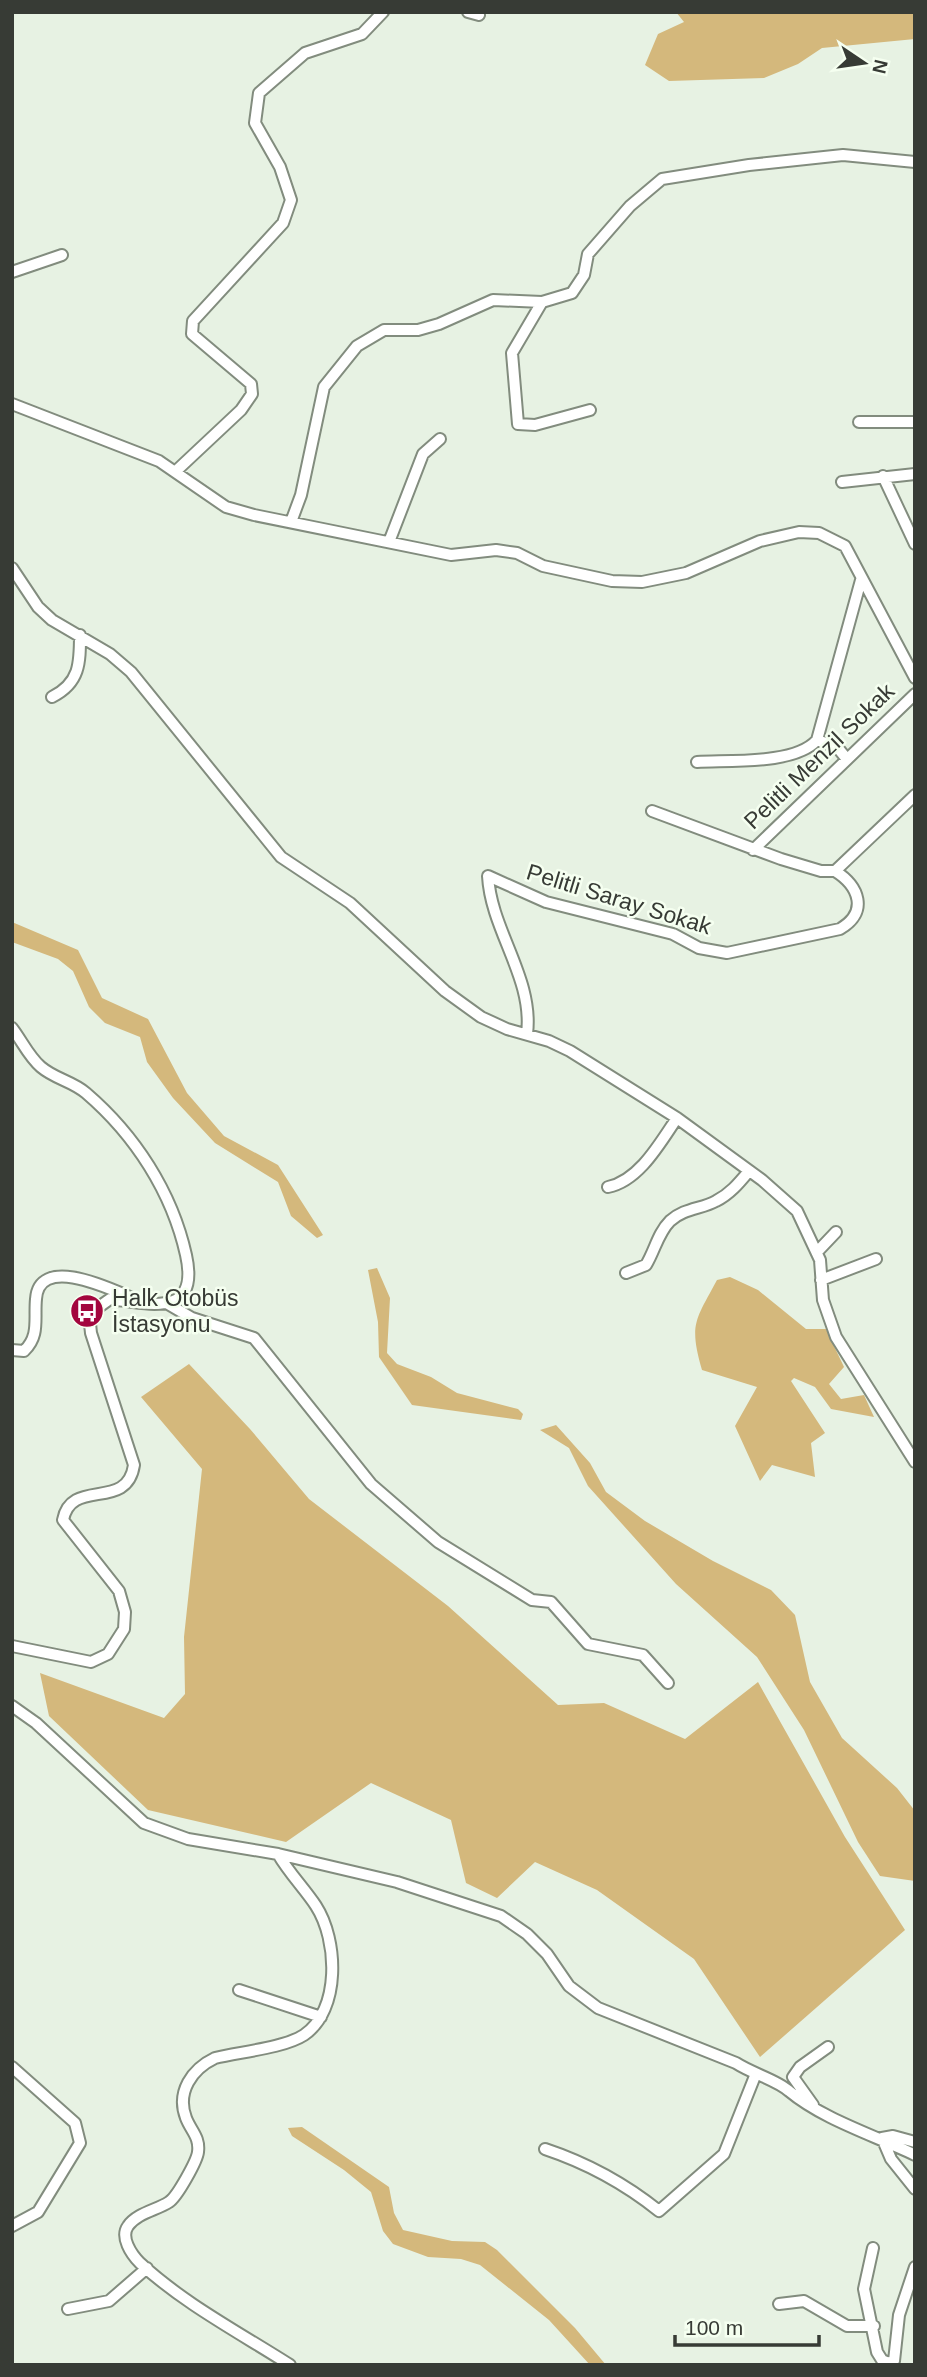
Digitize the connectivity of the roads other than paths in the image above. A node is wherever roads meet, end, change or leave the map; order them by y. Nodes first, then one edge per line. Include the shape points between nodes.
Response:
1 (383, 12) edge
2 (915, 162) edge
3 (62, 255) dead end
4 (12, 272) edge
5 (542, 302) junction
6 (12, 404) edge
7 (590, 410) dead end
8 (859, 422) dead end
9 (915, 422) edge
10 (440, 439) dead end
11 (176, 471) junction
12 (915, 474) edge
13 (883, 476) junction
14 (842, 482) dead end
15 (290, 522) junction
16 (390, 542) junction
17 (915, 544) edge
18 (12, 568) edge
19 (861, 580) junction
20 (80, 635) junction
21 (915, 678) edge
22 (915, 694) edge
23 (52, 697) dead end
24 (817, 740) junction
25 (846, 758) junction
26 (697, 762) dead end
27 (915, 795) edge
28 (652, 811) dead end
29 (753, 850) junction
30 (835, 871) junction
31 (12, 1028) edge
32 (527, 1034) junction
33 (677, 1118) junction
34 (749, 1171) junction
35 (608, 1187) dead end
36 (836, 1232) dead end
37 (817, 1252) junction
38 (876, 1259) dead end
39 (626, 1273) dead end
40 (821, 1280) junction
41 (168, 1304) junction
42 (150, 1306) junction
43 (12, 1350) edge
44 (915, 1462) edge
45 (12, 1646) edge
46 (668, 1683) dead end
47 (12, 1706) edge
48 (278, 1854) junction
49 (239, 1990) dead end
50 (321, 2017) junction
51 (828, 2047) dead end
52 (12, 2067) edge
53 (755, 2076) junction
54 (814, 2108) junction
55 (881, 2138) junction
56 (915, 2141) edge
57 (545, 2149) dead end
58 (915, 2155) edge
59 (915, 2189) edge
60 (12, 2226) edge
61 (873, 2248) dead end
62 (915, 2267) edge
63 (147, 2268) junction
64 (779, 2304) dead end
65 (68, 2309) dead end
66 (874, 2326) junction
67 (290, 2365) edge

1 - 11 street via 362,34 305,53 259,93 255,123 280,167 291,200 283,223 193,321 192,334 251,384 253,394
2 - 5 street via 843,155 662,179 630,206 588,254 584,275 572,293
3 - 4 street
5 - 7 street via 512,353 518,424 535,425
5 - 15 street via 493,300 418,330 384,330 358,346 324,387 301,495
6 - 11 street
8 - 9 street
10 - 16 street via 423,454
11 - 15 street via 226,507
12 - 13 street
13 - 14 street
13 - 17 street
15 - 16 street
16 - 19 street via 451,555 496,550 517,553 542,566 612,581 642,582 686,573 760,541 799,532 819,533 845,546
18 - 20 street via 38,607
19 - 21 street
19 - 24 street
20 - 23 street via 75,679
20 - 32 street via 110,654 150,693 281,858 350,903 473,1012
22 - 25 street, Pelitli Menzil Sokak
24 - 25 street via 837,747
24 - 26 street via 802,751 773,758
25 - 29 street, Pelitli Menzil Sokak
27 - 30 street
28 - 29 street
29 - 30 street
30 - 32 street, Pelitli Saray Sokak via 856,890 859,905 849,923 765,948 727,953 699,947 673,934 546,902 488,876 530,1012
31 - 41 street via 39,1066 68,1079 105,1111 159,1180 181,1232 189,1280 181,1296
32 - 33 street via 570,1051
33 - 34 street
33 - 35 street via 644,1164 620,1185
34 - 37 street via 797,1211
34 - 39 street via 714,1203 671,1220 646,1265
36 - 37 street
37 - 40 street
38 - 40 street
40 - 44 street via 828,1318 845,1356
41 - 42 street
41 - 46 street via 192,1318 254,1338 370,1484 438,1542 532,1600 551,1602 587,1644 643,1655
42 - 43 street via 87,1280 60,1276 45,1282 35,1295 36,1335 31,1344 24,1351
42 - 45 street via 110,1299 89,1314 91,1333 134,1465 127,1484 114,1493 73,1501 62,1520 119,1591 124,1629 108,1654 91,1662
47 - 48 street via 144,1823 188,1839
48 - 50 street via 317,1908 333,1960 329,1996
48 - 53 street via 397,1882 502,1916 527,1934 569,1986 598,2008 736,2063
49 - 50 street
50 - 63 street via 303,2035 215,2058 189,2077 183,2101 186,2118 199,2141 198,2156 172,2200 129,2224 125,2234 128,2248
51 - 54 street via 793,2077
52 - 60 street via 75,2123 80,2143 38,2212
53 - 54 street
53 - 57 street via 724,2154 659,2211 632,2189 573,2158
54 - 55 street
55 - 56 street
55 - 58 street
55 - 59 street
61 - 66 street via 864,2289
62 - 66 street via 899,2315 894,2361 882,2360 877,2353
63 - 65 street via 109,2301
63 - 67 street
64 - 66 street via 804,2301 847,2326

